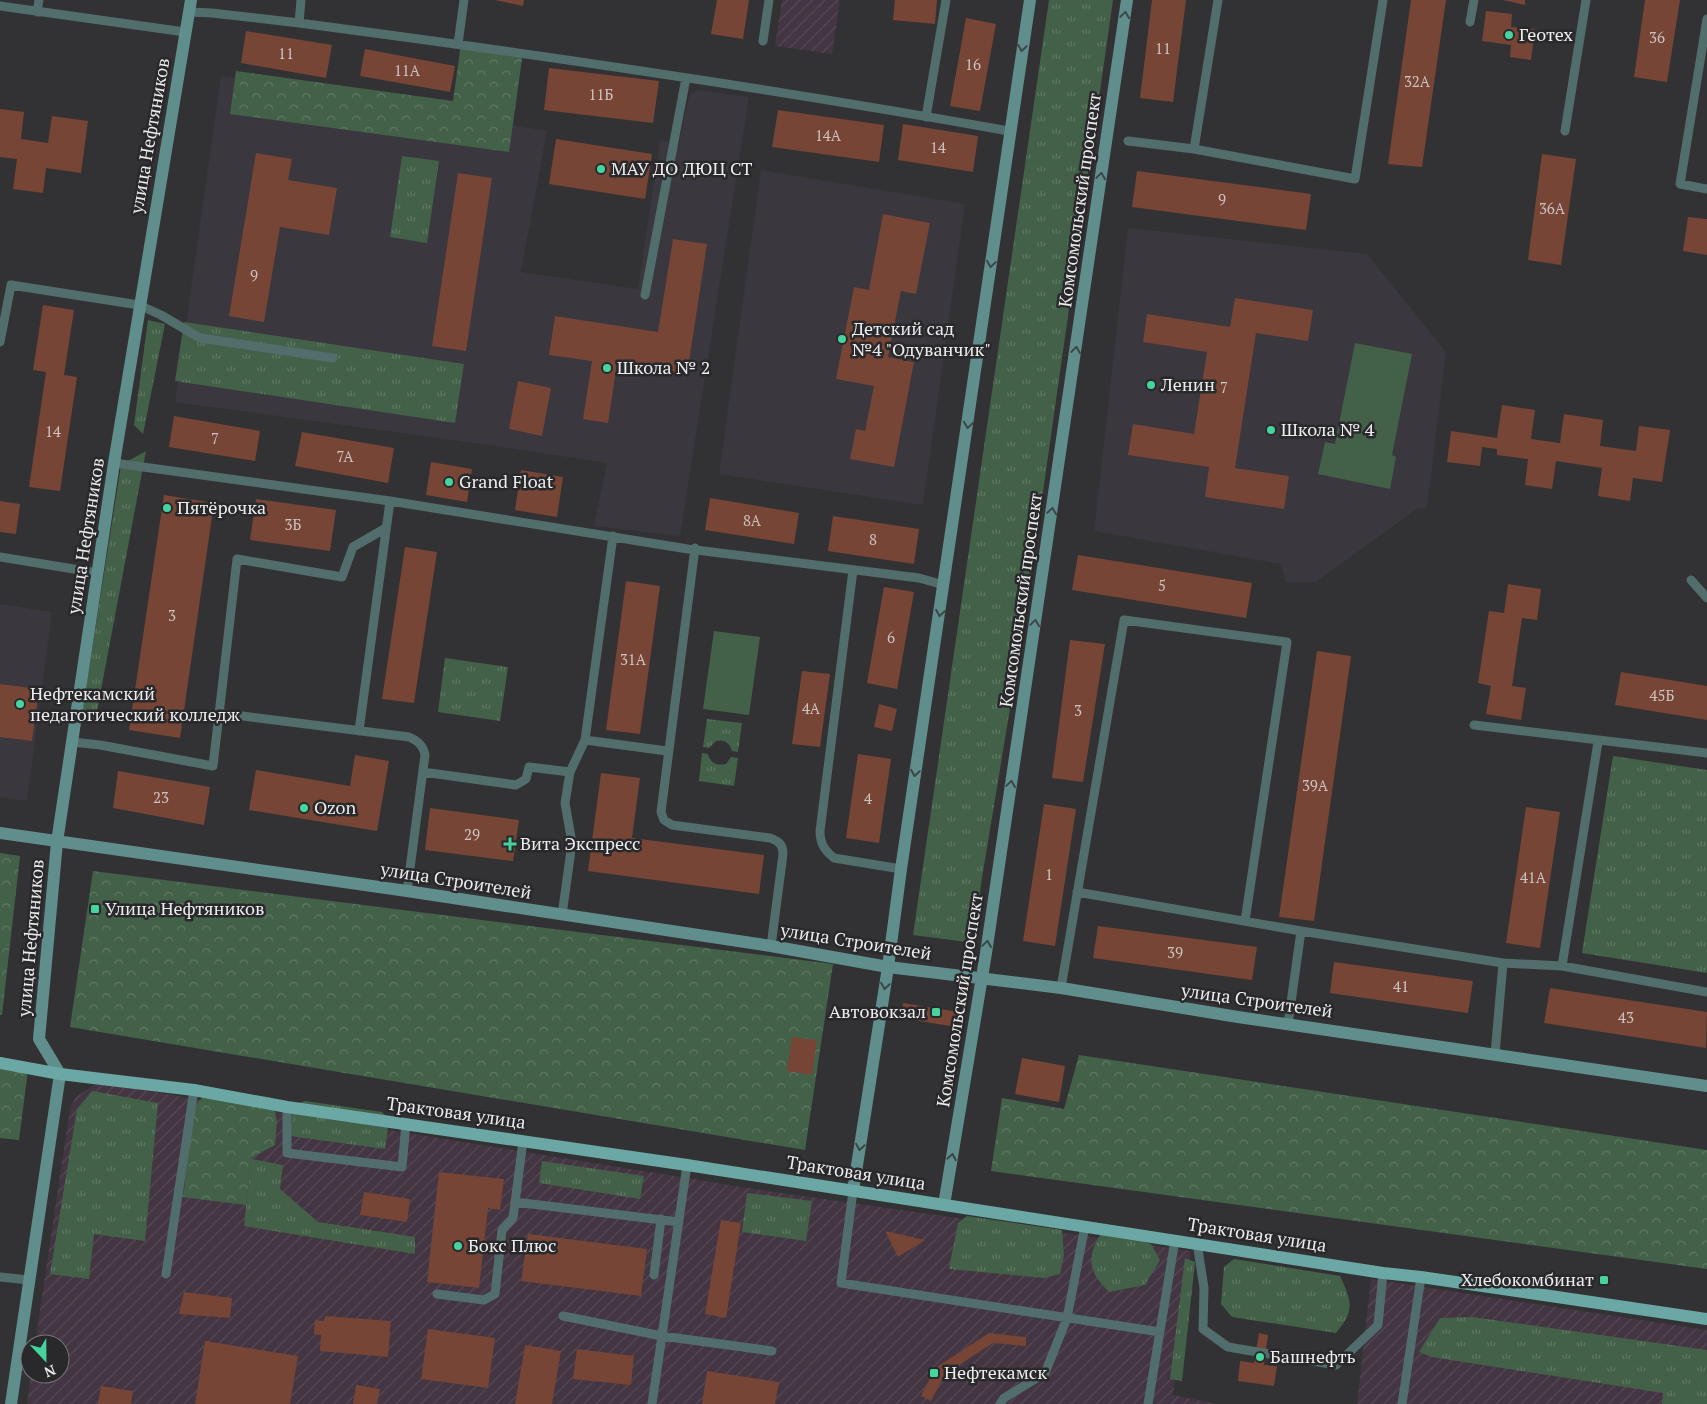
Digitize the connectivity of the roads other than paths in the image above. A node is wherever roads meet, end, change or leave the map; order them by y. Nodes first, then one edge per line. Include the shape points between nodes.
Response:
1 (39, 0) edge
2 (302, 0) edge
3 (464, 0) edge
4 (769, 0) edge
5 (946, 0) edge
6 (1030, 0) edge
7 (1127, 0) edge
8 (1218, 0) edge
9 (1383, 0) edge
10 (1474, 0) edge
11 (1586, 0) edge
12 (0, 6) edge
13 (190, 6) edge
14 (37, 12) junction
15 (1707, 18) edge
16 (1470, 22) dead end
17 (299, 23) junction
18 (186, 32) junction
19 (763, 41) dead end
20 (458, 44) junction
21 (686, 78) junction
22 (926, 117) junction
23 (1009, 131) junction
24 (1565, 131) dead end
25 (1128, 141) dead end
26 (1194, 149) junction
27 (1707, 188) edge
28 (645, 295) dead end
29 (140, 305) junction
30 (0, 342) edge
31 (333, 358) dead end
32 (114, 463) junction
33 (390, 501) junction
34 (386, 528) junction
35 (613, 536) junction
36 (694, 548) junction
37 (0, 557) edge
38 (853, 570) junction
39 (98, 573) junction
40 (1691, 580) dead end
41 (944, 585) junction
42 (1707, 598) edge
43 (219, 713) junction
44 (1474, 725) dead end
45 (359, 731) junction
46 (585, 740) junction
47 (72, 742) junction
48 (1598, 742) junction
49 (667, 751) junction
50 (1707, 754) edge
51 (423, 772) junction
52 (570, 772) junction
53 (0, 833) edge
54 (57, 842) junction
55 (901, 868) junction
56 (407, 891) junction
57 (1077, 892) junction
58 (562, 915) junction
59 (1245, 921) junction
60 (1301, 931) junction
61 (771, 946) junction
62 (1504, 963) junction
63 (1562, 966) junction
64 (888, 967) junction
65 (982, 978) junction
66 (1061, 988) junction
67 (1707, 992) edge
68 (1288, 1024) junction
69 (1495, 1054) junction
70 (0, 1063) edge
71 (60, 1074) junction
72 (1707, 1086) edge
73 (194, 1090) junction
74 (287, 1107) junction
75 (406, 1123) junction
76 (523, 1141) junction
77 (687, 1165) junction
78 (853, 1191) junction
79 (515, 1202) junction
80 (944, 1205) junction
81 (661, 1219) junction
82 (679, 1222) junction
83 (1085, 1226) junction
84 (1175, 1240) junction
85 (1197, 1244) junction
86 (1383, 1273) junction
87 (166, 1274) dead end
88 (654, 1275) dead end
89 (0, 1277) edge
90 (1421, 1277) junction
91 (29, 1280) junction
92 (437, 1294) dead end
93 (563, 1316) dead end
94 (1067, 1318) junction
95 (1707, 1319) edge
96 (1160, 1332) junction
97 (662, 1336) junction
98 (772, 1351) dead end
99 (11, 1404) edge
100 (652, 1404) edge
101 (1000, 1404) edge
102 (1148, 1404) edge
103 (1402, 1404) edge

1 - 14 lane
2 - 17 lane
3 - 20 lane
4 - 19 lane
5 - 22 lane
6 -> 23 main road
65 -> 7 main road, Комсомольский проспект
8 - 26 lane
9 - 26 lane via 1355,180
10 - 16 lane
11 - 24 lane
12 - 14 lane
13 - 17 lane via 212,13
13 - 18 main road, улица Нефтяников
14 - 18 lane
15 - 27 lane via 1680,184
17 - 20 lane
18 - 29 main road, улица Нефтяников
20 - 21 lane
21 - 22 lane
21 - 28 lane
22 - 23 lane
23 -> 41 main road
25 - 26 lane
29 - 30 lane via 11,285
29 - 31 lane via 200,338
29 - 32 main road, улица Нефтяников
32 - 33 lane
32 - 39 main road, улица Нефтяников
33 - 34 lane
33 - 35 lane
34 - 43 lane via 353,547 342,577 237,559
34 - 45 lane
35 - 36 lane
35 - 46 lane
36 - 38 lane
36 - 49 lane
37 - 39 lane
38 - 41 lane via 919,578
38 - 55 lane via 820,840 834,858
39 - 47 main road, улица Нефтяников
40 - 42 lane
41 -> 55 main road
43 - 45 lane
43 - 47 lane via 214,766
44 - 48 lane
45 - 51 lane via 418,741 424,750
46 - 49 lane
46 - 52 lane
47 - 54 main road, улица Нефтяников
48 - 50 lane
48 - 63 lane
49 - 61 lane via 660,809 666,821 672,825 775,839 781,845 783,854
51 - 52 lane via 516,784 526,779 529,767
51 - 56 lane
52 - 58 lane via 565,808 572,843
53 - 54 main road, улица Строителей
54 - 56 main road, улица Строителей
54 - 71 main road, улица Нефтяников via 39,1039
55 - 64 main road
56 - 58 main road, улица Строителей
57 - 59 lane
57 - 59 lane via 1124,620 1287,642
57 - 66 lane
58 - 61 main road, улица Строителей
59 - 60 lane
60 - 62 lane
60 - 68 lane
61 - 64 main road, улица Строителей
62 - 63 lane
62 - 69 lane
63 - 67 lane
64 - 65 main road, улица Строителей
64 -> 78 main road
65 - 66 main road, улица Строителей
80 -> 65 main road, Комсомольский проспект
66 - 68 main road, улица Строителей
68 - 69 main road, улица Строителей
69 - 72 main road, улица Строителей
70 - 71 main road, Трактовая улица
71 - 73 main road, Трактовая улица
71 - 91 main road
73 - 74 main road, Трактовая улица
73 - 87 lane
74 - 75 main road, Трактовая улица
74 - 75 lane via 287,1153 402,1167
75 - 76 main road, Трактовая улица
76 - 77 main road, Трактовая улица
76 - 79 lane
77 - 78 main road, Трактовая улица
77 - 82 lane
78 - 80 main road, Трактовая улица
78 - 94 lane via 841,1283
79 - 81 lane
79 - 92 lane via 513,1218 502,1230 494,1294 484,1300
80 - 83 main road, Трактовая улица
81 - 82 lane
81 - 88 lane
82 - 97 lane
83 - 84 main road, Трактовая улица
83 - 94 lane
84 - 85 main road, Трактовая улица
84 - 96 lane
85 - 86 main road, Трактовая улица
85 - 86 lane via 1204,1288 1203,1329 1228,1347 1336,1365 1378,1325
86 - 90 main road, Трактовая улица
89 - 91 lane
90 - 95 main road, Трактовая улица
90 - 103 lane
91 - 99 main road
93 - 97 lane
94 - 96 lane
94 - 101 lane via 1045,1373 1004,1398
96 - 102 lane
97 - 98 lane
97 - 100 lane

